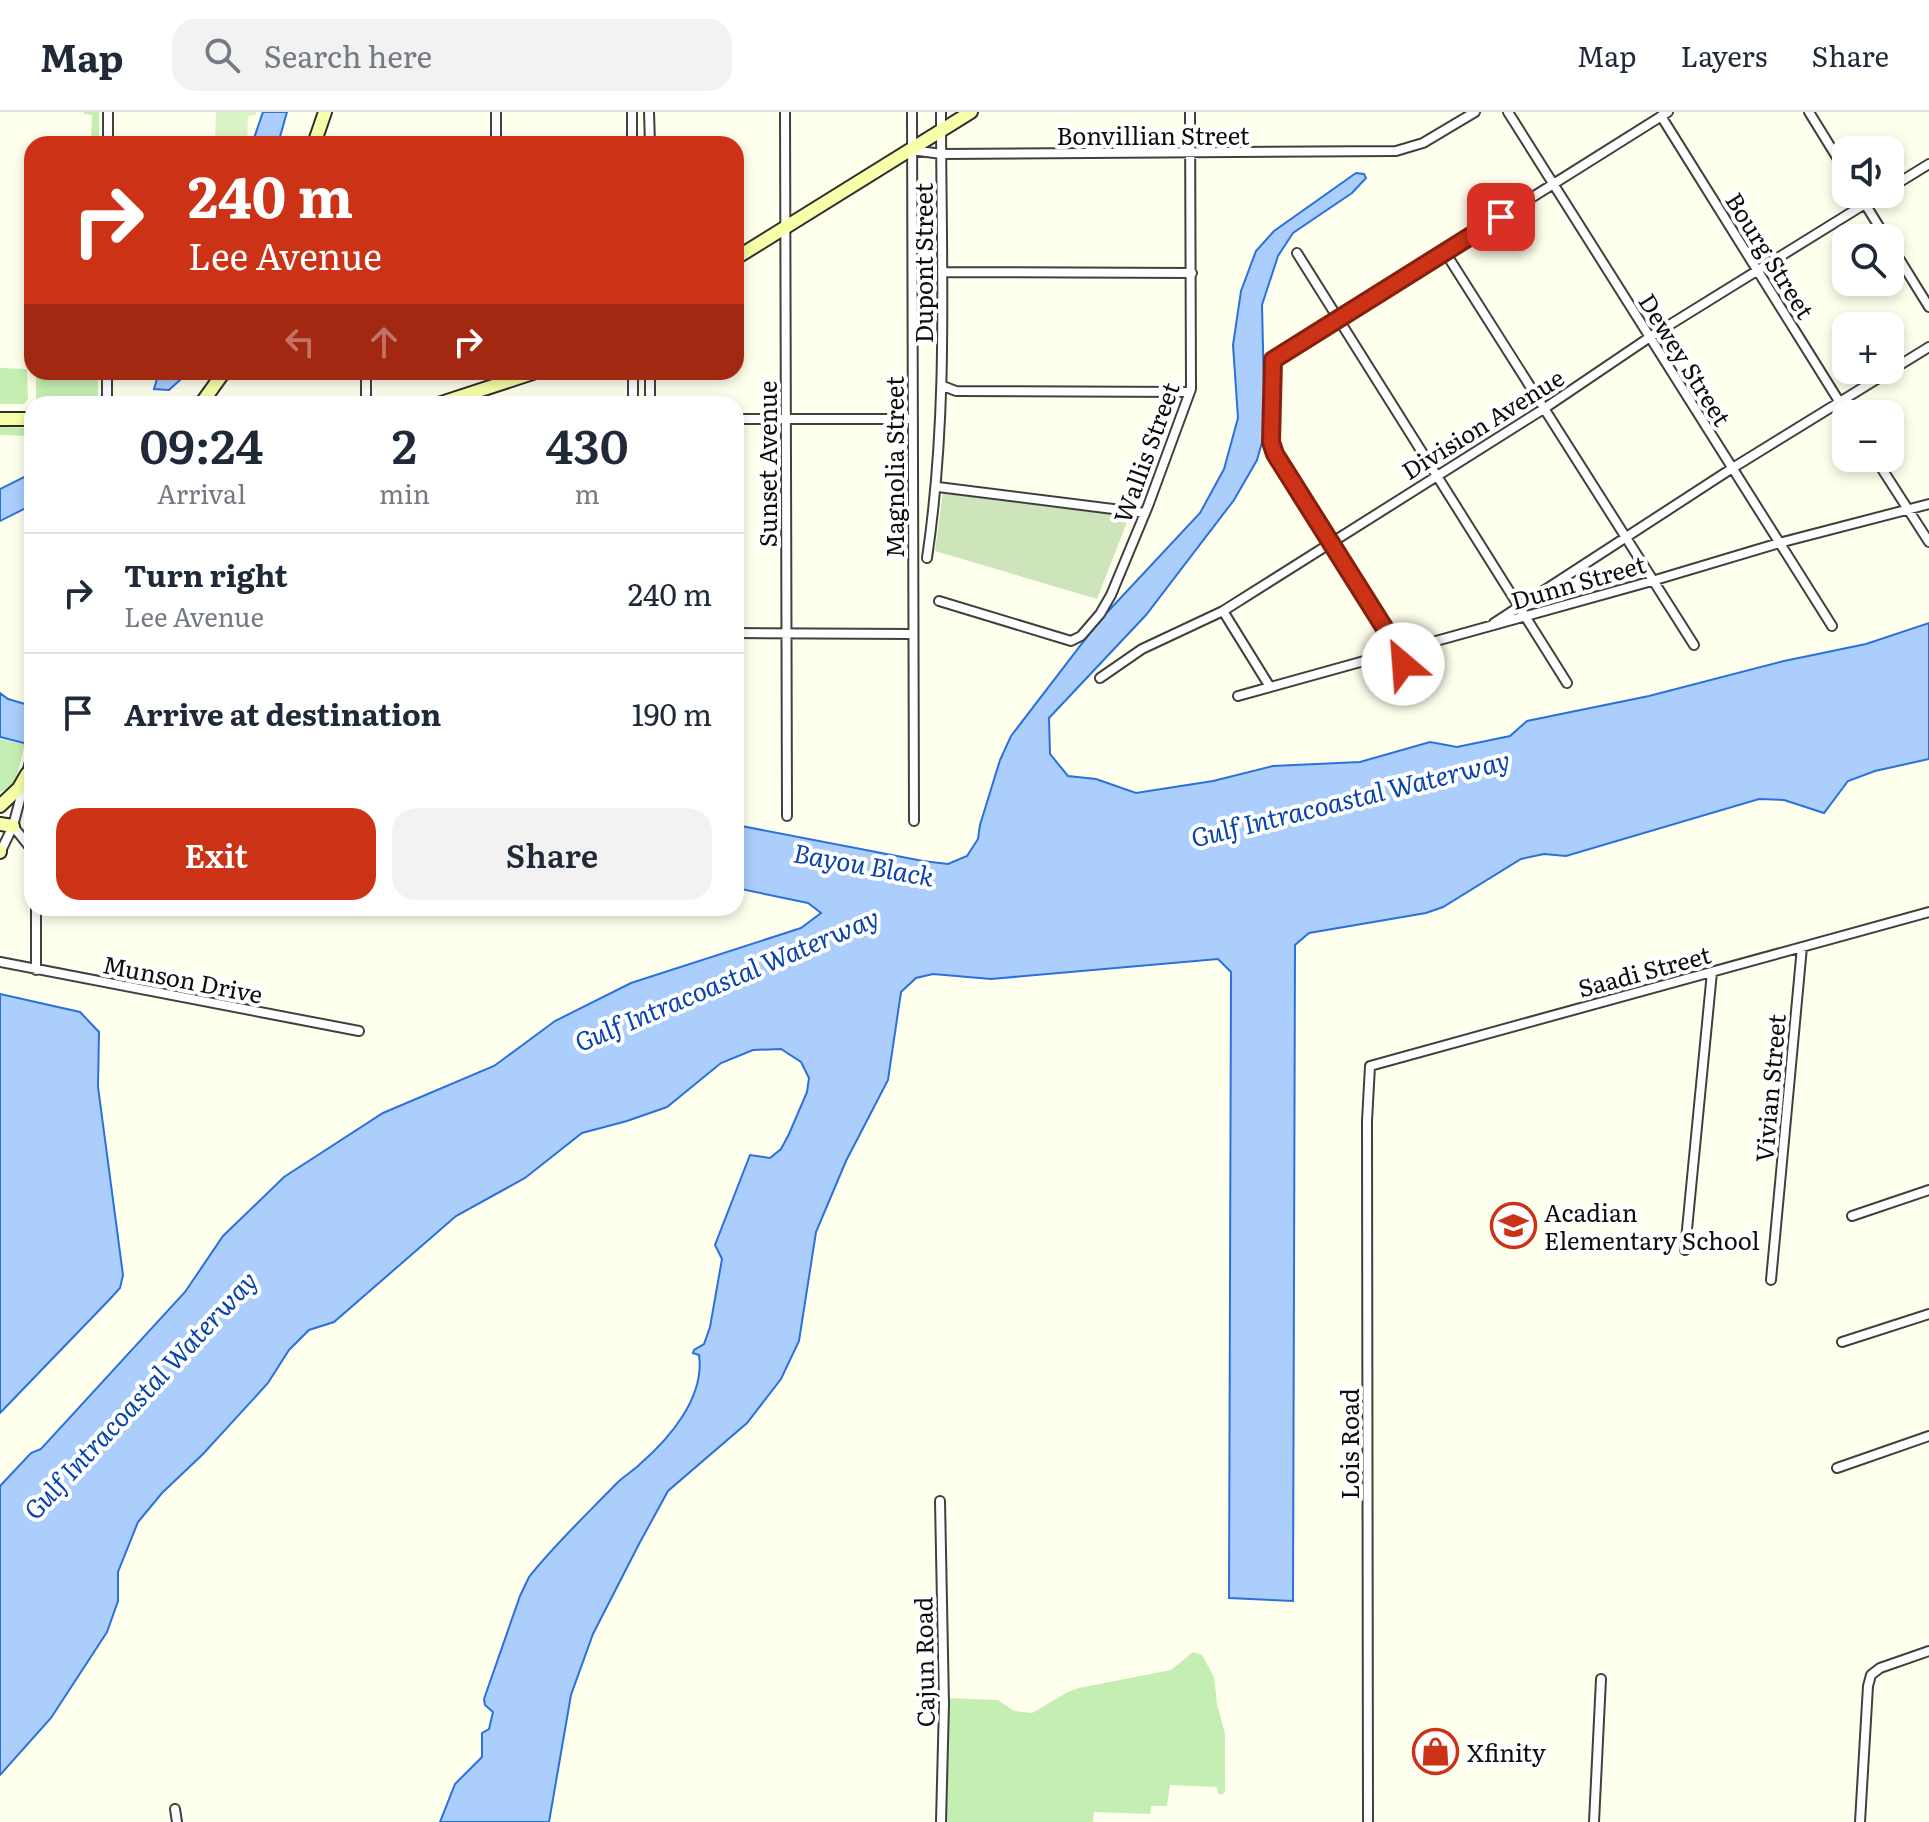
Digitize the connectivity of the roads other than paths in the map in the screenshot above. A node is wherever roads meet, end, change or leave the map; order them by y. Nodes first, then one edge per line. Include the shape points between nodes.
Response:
1 (108, 112) edge
2 (325, 112) edge
3 (496, 112) edge
4 (632, 112) edge
5 (649, 112) edge
6 (785, 112) edge
7 (912, 112) edge
8 (941, 112) edge
9 (971, 112) edge
10 (1190, 112) edge
11 (1475, 112) edge
12 (1508, 112) edge
13 (1809, 112) edge
14 (1664, 114) edge
15 (942, 131) junction
16 (108, 136) edge
17 (317, 136) edge
18 (496, 136) edge
19 (632, 136) edge
20 (650, 136) edge
21 (1832, 149) edge
22 (911, 150) junction
23 (942, 154) junction
24 (1191, 155) junction
25 (1929, 164) edge
26 (1904, 179) edge
27 (1553, 184) junction
28 (1859, 208) edge
29 (785, 228) junction
30 (1445, 252) junction
31 (744, 253) edge
32 (1297, 253) dead end
33 (1904, 267) edge
34 (1757, 271) junction
35 (942, 272) junction
36 (1192, 273) junction
37 (1929, 307) edge
38 (1339, 319) junction
39 (1650, 337) junction
40 (1929, 347) edge
41 (496, 380) edge
42 (515, 380) edge
43 (943, 386) junction
44 (496, 387) junction
45 (1190, 392) junction
46 (465, 396) edge
47 (1838, 400) edge
48 (1841, 400) edge
49 (1832, 405) edge
50 (1545, 408) junction
51 (0, 419) edge
52 (24, 419) edge
53 (744, 419) edge
54 (785, 419) junction
55 (913, 419) junction
56 (1731, 469) junction
57 (1884, 472) edge
58 (1438, 475) junction
59 (938, 487) junction
60 (1929, 504) edge
61 (1908, 510) junction
62 (1145, 513) junction
63 (1626, 539) junction
64 (1330, 542) junction
65 (1929, 542) edge
66 (1779, 543) junction
67 (927, 558) dead end
68 (1652, 581) junction
69 (939, 601) dead end
70 (1519, 606) junction
71 (1223, 611) junction
72 (1526, 616) junction
73 (1832, 626) dead end
74 (1486, 627) junction
75 (744, 633) edge
76 (786, 633) junction
77 (913, 634) junction
78 (1694, 645) dead end
79 (1399, 651) junction
80 (1403, 664) dead end
81 (1100, 678) dead end
82 (1567, 683) dead end
83 (1270, 687) junction
84 (1238, 696) dead end
85 (24, 779) edge
86 (24, 782) edge
87 (0, 806) edge
88 (787, 816) dead end
89 (914, 821) dead end
90 (7, 825) edge
91 (24, 842) edge
92 (0, 852) edge
93 (1929, 912) edge
94 (36, 916) edge
95 (1802, 947) junction
96 (0, 962) edge
97 (36, 970) junction
98 (1712, 972) junction
99 (359, 1031) dead end
100 (1370, 1066) joint
101 (1929, 1190) edge
102 (1852, 1216) dead end
103 (1685, 1250) dead end
104 (1771, 1280) dead end
105 (1929, 1314) edge
106 (1842, 1342) dead end
107 (1929, 1436) edge
108 (1837, 1468) dead end
109 (940, 1501) dead end
110 (1929, 1651) edge
111 (1601, 1679) dead end
112 (175, 1809) dead end
113 (177, 1822) edge
114 (941, 1822) edge
115 (1368, 1822) edge
116 (1594, 1822) edge
117 (1860, 1822) edge

1 - 16 street
2 - 17 main road
3 - 18 street
4 - 19 street
5 - 20 street
6 - 29 street, Sunset Avenue
7 - 22 street, Magnolia Street
8 - 15 street, Dupont Street
9 - 15 main road
10 - 24 street, Wallis Street
11 - 24 street, Bonvillian Street via 1423,143 1396,151
12 - 27 street, Dewey Street
13 - 21 street
14 - 27 street
14 - 34 street, Bourg Street
15 - 22 main road
15 - 23 street, Dupont Street
22 - 23 street, Bonvillian Street
22 - 29 main road
22 - 55 street, Magnolia Street
23 - 24 street, Bonvillian Street
23 - 35 street, Dupont Street
24 - 36 street, Wallis Street
25 - 26 street
27 - 30 street
27 - 39 street, Dewey Street
28 - 34 street, Division Avenue
29 - 31 main road
29 - 54 street, Sunset Avenue
30 - 38 street
30 - 50 street
32 - 38 street
33 - 37 street
34 - 39 street, Division Avenue
34 - 47 street, Bourg Street
35 - 36 street
35 - 43 street, Dupont Street
36 - 45 street, Wallis Street
38 - 58 street
38 - 64 street via 1273,360 1271,442
39 - 50 street, Division Avenue
39 - 56 street, Dewey Street
40 - 48 street
41 - 44 street
42 - 44 main road
43 - 45 street via 956,391
43 - 59 street, Dupont Street
44 - 46 main road
45 - 62 street, Wallis Street
49 - 56 street
50 - 58 street, Division Avenue
50 - 63 street
51 - 52 main road
53 - 54 street
54 - 55 street
54 - 76 street, Sunset Avenue
55 - 77 street, Magnolia Street
56 - 63 street
56 - 66 street, Dewey Street
57 - 61 street
58 - 64 street, Division Avenue
58 - 70 street
59 - 62 street
59 - 67 street, Dupont Street
60 - 61 street, Dunn Street
61 - 65 street
61 - 66 street, Dunn Street
62 - 69 street, Wallis Street via 1111,595 1081,636 1071,641
63 - 68 street
63 - 70 street
64 - 71 street, Division Avenue
64 - 79 street
66 - 68 street, Dunn Street
66 - 73 street, Dewey Street
68 - 72 street, Dunn Street
68 - 78 street
70 - 72 street
70 - 74 street
71 - 81 street, Division Avenue via 1142,649
71 - 83 street
72 - 74 street, Dunn Street
72 - 82 street
74 - 79 street, Dunn Street
75 - 76 street
76 - 77 street
76 - 88 street, Sunset Avenue
77 - 89 street, Magnolia Street
79 - 80 street
79 - 83 street, Dunn Street
83 - 84 street, Dunn Street
85 - 87 main road
86 - 90 street
90 - 91 street
90 - 92 street
93 - 95 street, Saadi Street
94 - 97 street
95 - 98 street, Saadi Street
95 - 104 street, Vivian Street
96 - 97 street, Munson Drive
97 - 99 street, Munson Drive
98 - 100 street, Saadi Street
98 - 103 street
100 - 115 street, Lois Road
101 - 102 street
105 - 106 street
107 - 108 street
109 - 114 street, Cajun Road
110 - 117 street via 1871,1675
111 - 116 street
112 - 113 street

